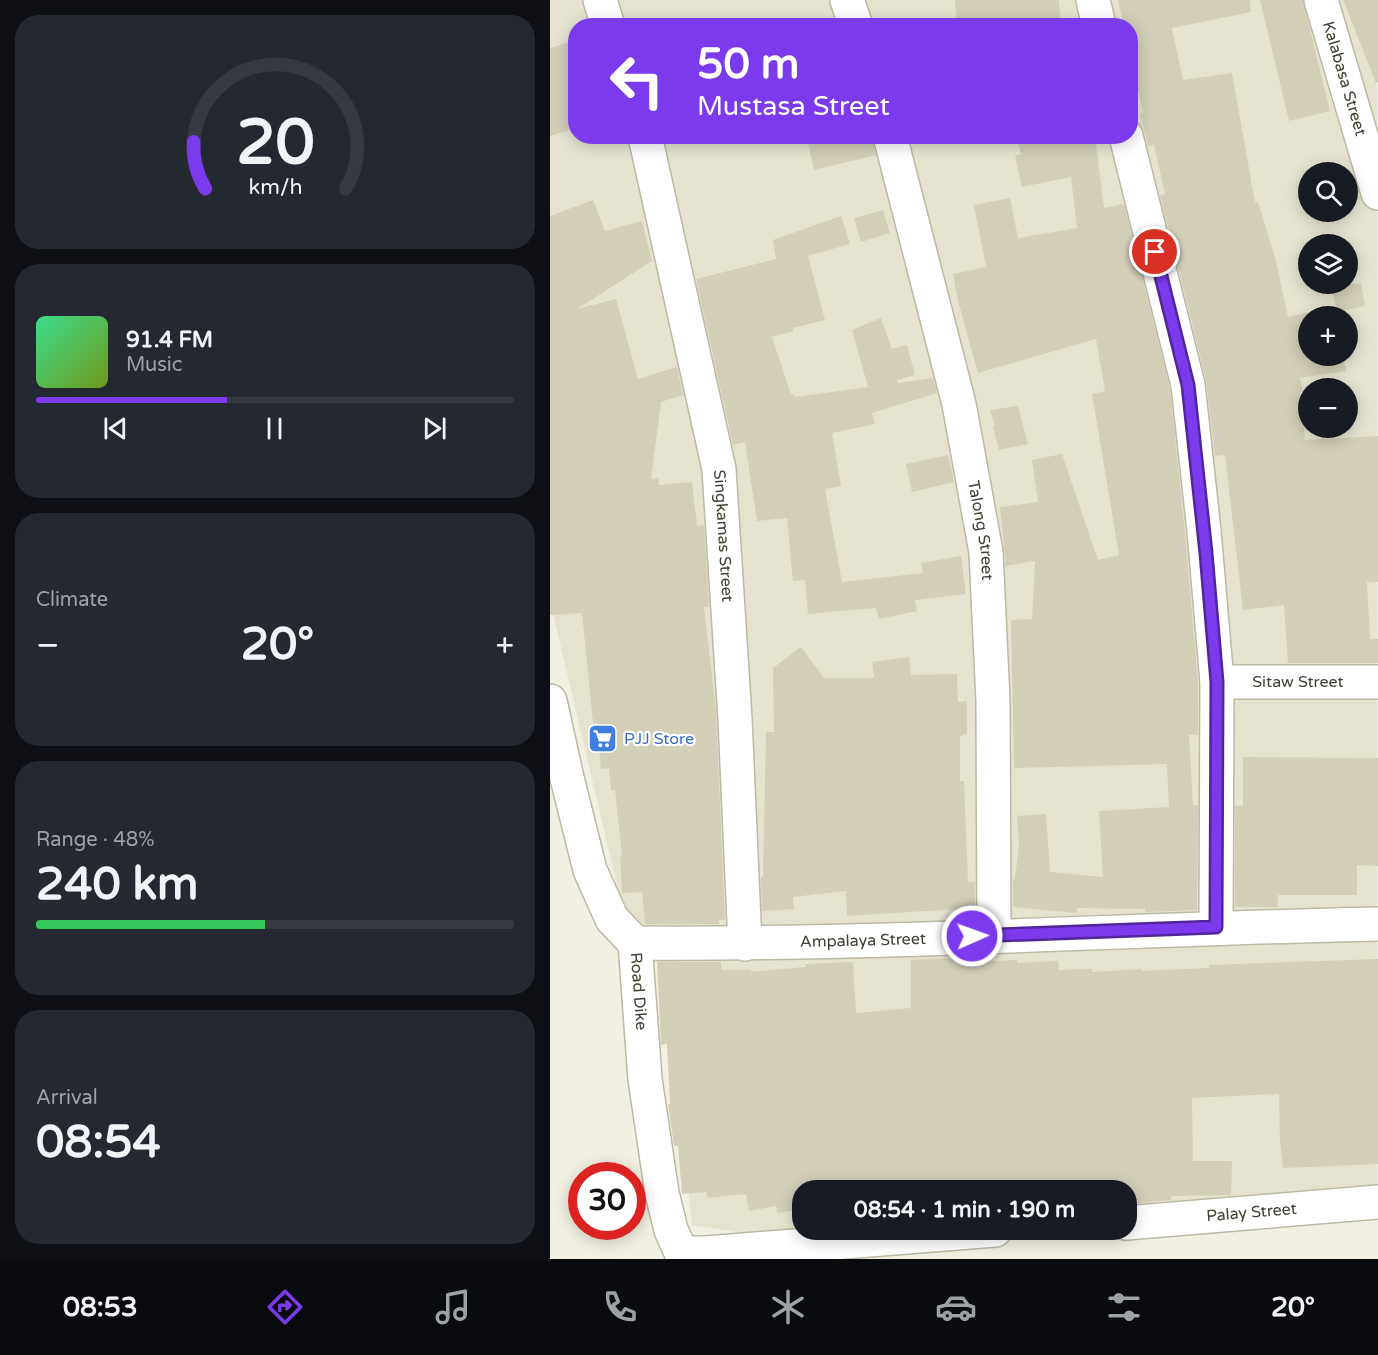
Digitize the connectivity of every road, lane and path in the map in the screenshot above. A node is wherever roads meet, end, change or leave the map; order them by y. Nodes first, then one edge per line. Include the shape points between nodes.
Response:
1 (600, 0) edge
2 (847, 0) edge
3 (1093, 0) edge
4 (1321, 0) edge
5 (606, 18) edge
6 (853, 18) edge
7 (1097, 18) edge
8 (647, 144) edge
9 (892, 144) edge
10 (1128, 144) edge
11 (1378, 193) edge
12 (1217, 682) junction
13 (1378, 682) edge
14 (550, 701) edge
15 (1378, 924) edge
16 (1216, 927) junction
17 (994, 935) junction
18 (635, 943) junction
19 (745, 944) junction
20 (1378, 1202) edge
21 (1137, 1222) edge
22 (875, 1240) edge
23 (683, 1256) edge

1 - 5 street
2 - 6 street
3 - 7 street
4 - 11 street, Kalabasa Street
8 - 19 street, Singkamas Street via 719,469
9 - 17 street, Talong Street via 959,404 986,552 993,701
10 - 12 street via 1188,385
12 - 13 street, Sitaw Street
12 - 16 street
14 - 18 street, Road Dike via 590,870 612,919
15 - 16 street, Ampalaya Street
16 - 17 street, Ampalaya Street
17 - 19 street, Ampalaya Street
18 - 19 street, Ampalaya Street
18 - 23 street, Road Dike via 645,1079 662,1193 671,1230
20 - 21 street, Palay Street
22 - 23 street

